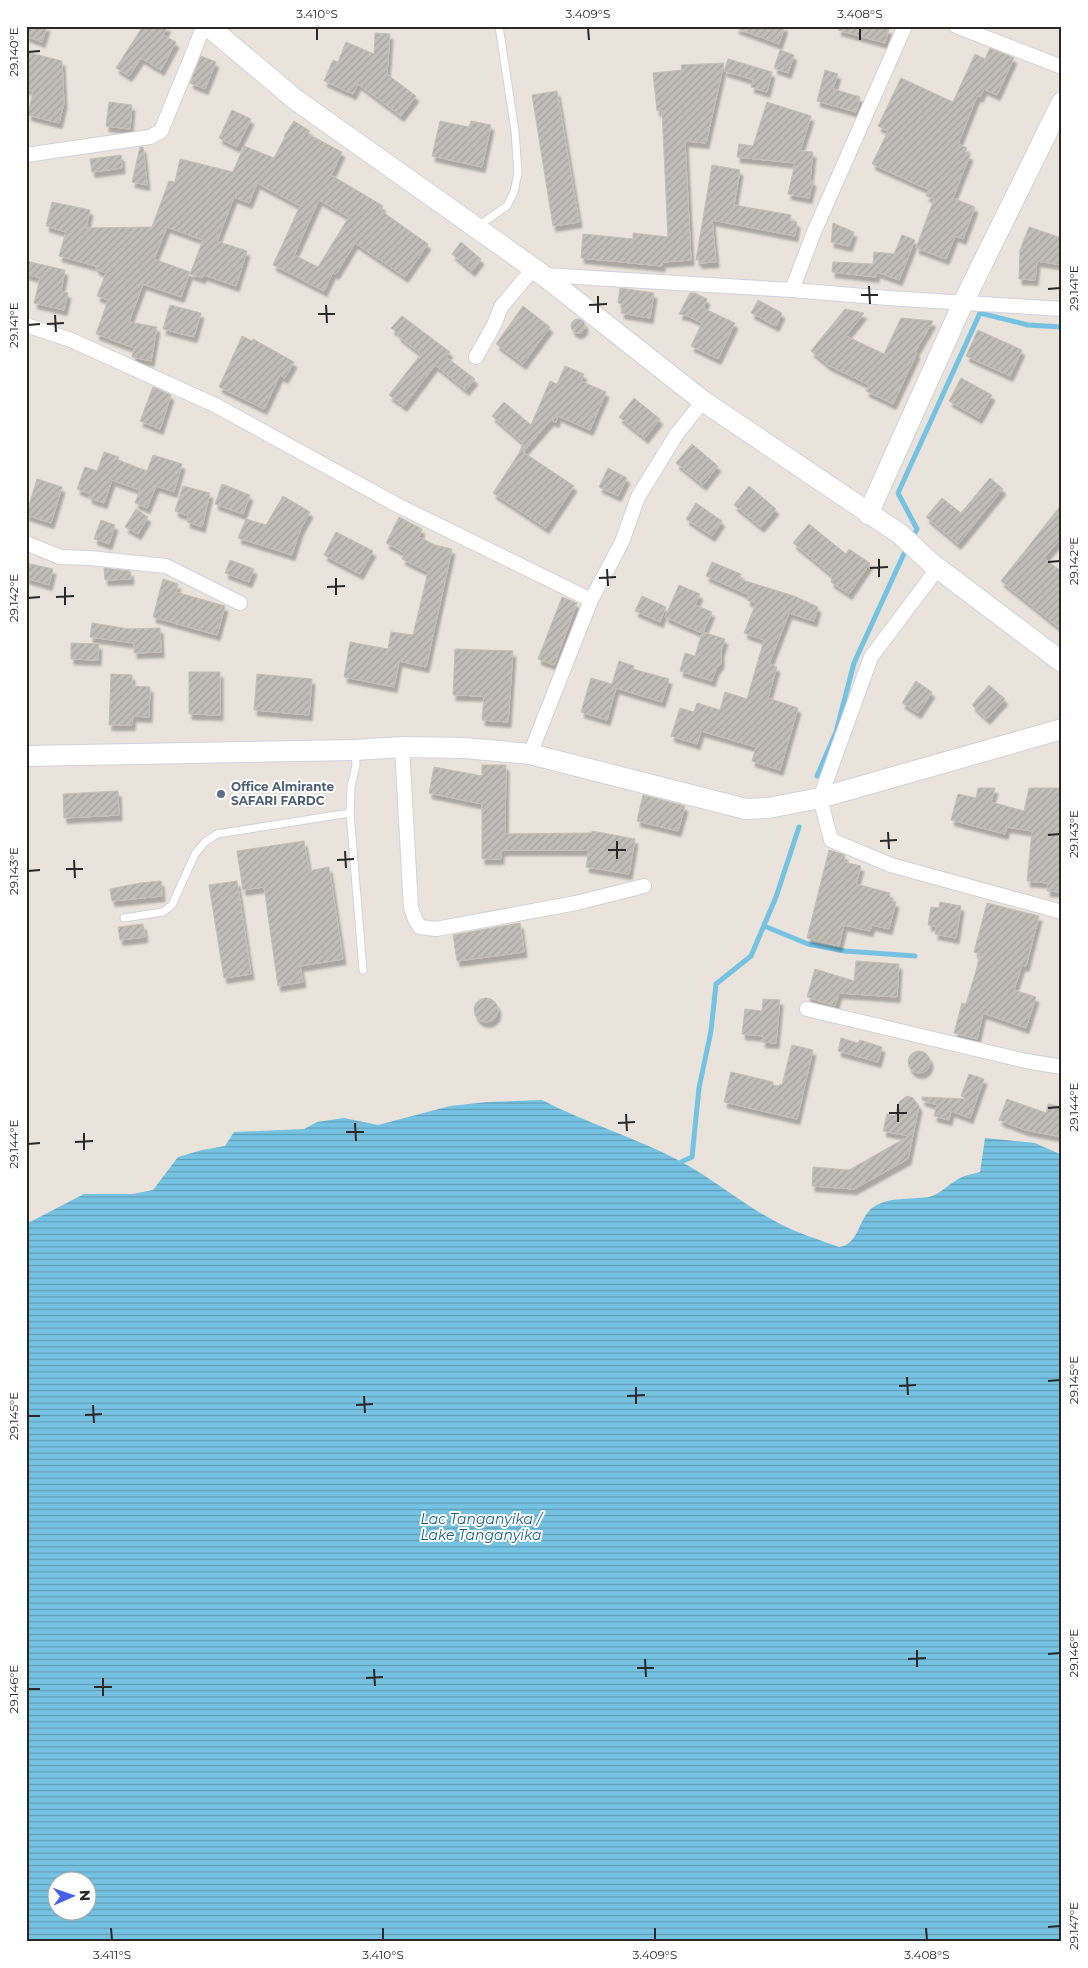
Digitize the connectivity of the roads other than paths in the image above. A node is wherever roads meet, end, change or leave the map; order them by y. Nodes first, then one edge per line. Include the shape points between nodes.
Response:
1 (204, 26) edge
2 (208, 26) edge
3 (499, 26) edge
4 (905, 26) edge
5 (956, 26) edge
6 (1062, 67) edge
7 (1062, 102) edge
8 (26, 155) edge
9 (476, 228) junction
10 (538, 272) junction
11 (792, 290) junction
12 (963, 303) junction
13 (1062, 309) edge
14 (26, 325) edge
15 (476, 357) dead end
16 (703, 401) junction
17 (868, 514) junction
18 (26, 543) edge
19 (934, 566) junction
20 (591, 600) junction
21 (240, 604) dead end
22 (1062, 662) edge
23 (1062, 728) edge
24 (402, 747) junction
25 (355, 750) junction
26 (530, 754) junction
27 (26, 756) edge
28 (820, 798) junction
29 (350, 813) junction
30 (644, 886) dead end
31 (1062, 912) edge
32 (124, 918) dead end
33 (363, 970) dead end
34 (807, 1009) dead end
35 (1062, 1067) edge

1 - 8 street via 161,131 150,136
2 - 9 street via 296,100
3 - 9 lane via 518,172 507,206
4 - 11 street via 835,181
5 - 6 street
7 - 12 street
9 - 10 street
10 - 11 street
10 - 15 street via 501,307
10 - 16 street
11 - 12 street
12 - 13 street
12 - 17 street
14 - 20 street via 71,340 215,405 397,505
16 - 17 street
16 - 20 street via 676,435 638,497 622,542
17 - 19 street via 900,534
18 - 21 street via 60,557 166,566
19 - 22 street
19 - 28 street via 871,657
20 - 26 street
23 - 28 street
24 - 25 street
24 - 26 street
24 - 30 street via 411,908 420,927 436,929 576,903
25 - 27 street
25 - 29 lane
26 - 28 street via 746,809
28 - 31 street via 831,840 891,865
29 - 32 lane via 217,834 195,854 172,905 163,912
29 - 33 lane
34 - 35 street

